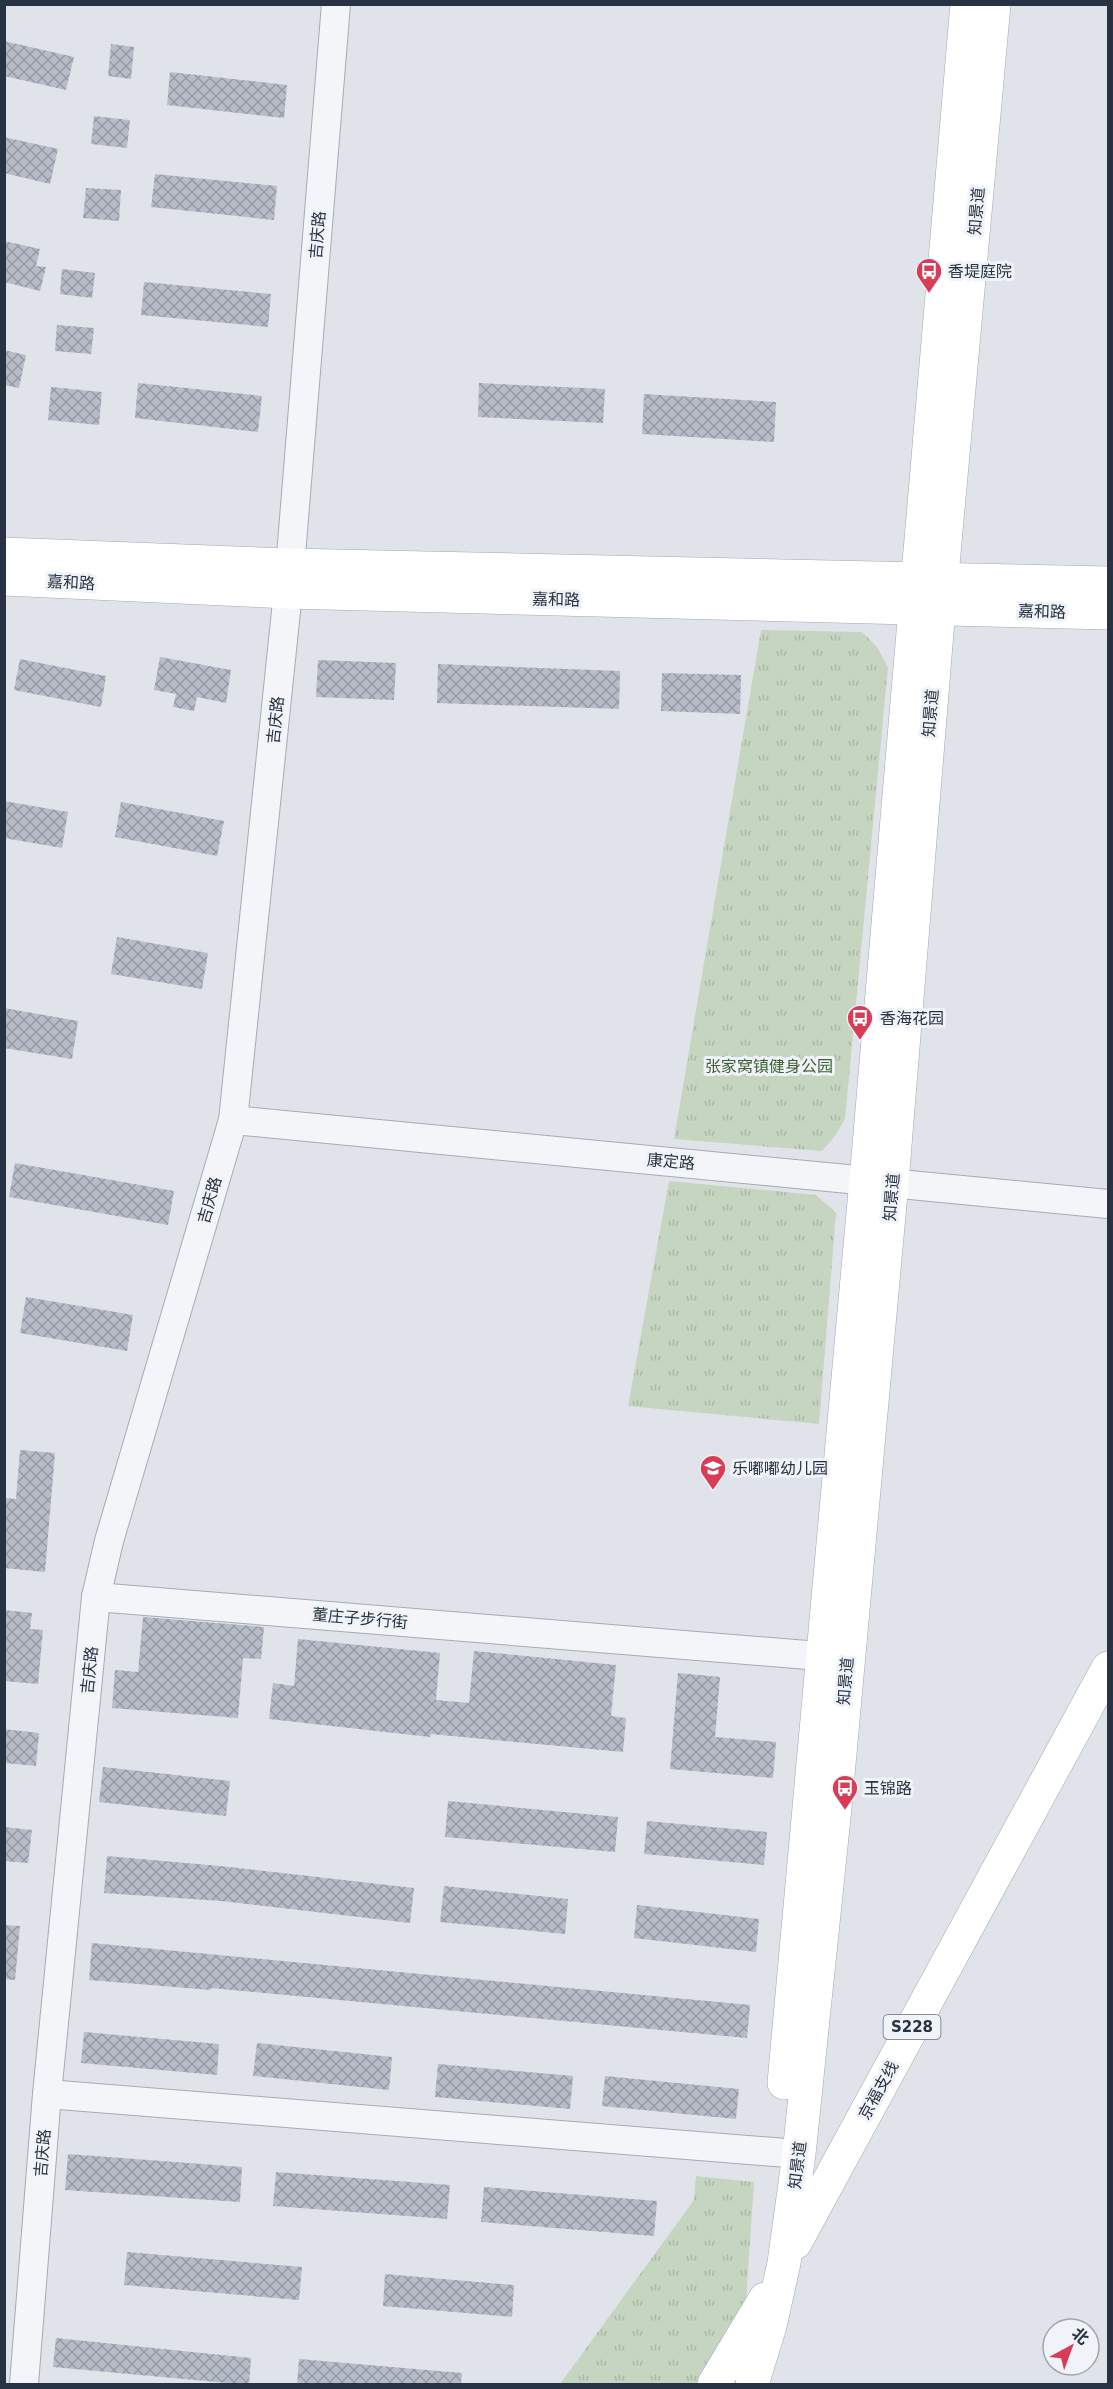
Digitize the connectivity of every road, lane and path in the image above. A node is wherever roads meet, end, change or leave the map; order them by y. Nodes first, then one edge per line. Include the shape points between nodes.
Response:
1 (336, 4) edge
2 (967, 4) edge
3 (994, 4) edge
4 (4, 554) edge
5 (289, 578) junction
6 (4, 579) edge
7 (1108, 583) edge
8 (928, 592) junction
9 (1108, 614) edge
10 (233, 1120) junction
11 (879, 1181) junction
12 (1108, 1204) edge
13 (96, 1597) junction
14 (835, 1657) junction
15 (1108, 1668) edge
16 (1108, 1715) edge
17 (47, 2094) junction
18 (788, 2154) junction
19 (784, 2264) junction
20 (763, 2320) junction
21 (24, 2385) edge
22 (714, 2385) edge
23 (737, 2385) edge
24 (752, 2385) edge

1 - 5 street, 吉庆路
2 - 8 main road, 知景道
3 - 8 main road, 知景道
4 - 5 main road, 嘉和路
5 - 6 main road, 嘉和路
5 - 8 main road, 嘉和路
5 - 10 street, 吉庆路
7 - 8 main road, 嘉和路
8 - 9 main road, 嘉和路
8 - 11 main road, 知景道
10 - 11 street, 康定路
10 - 13 street, 吉庆路
11 - 12 street, 康定路
11 - 14 main road, 知景道
13 - 14 street, 董庄子步行街
13 - 17 street, 吉庆路
14 - 18 main road, 知景道
15 - 19 main road, 京福支线 / S228
16 - 20 main road, 京福支线 / S228
17 - 18 street
17 - 21 street, 吉庆路
18 - 19 main road, 知景道
18 - 20 main road, 知景道
19 - 20 main road, 知景道
20 - 22 main road, 京福支线 / S228
20 - 23 main road, 京福支线 / S228
20 - 24 main road, 知景道

